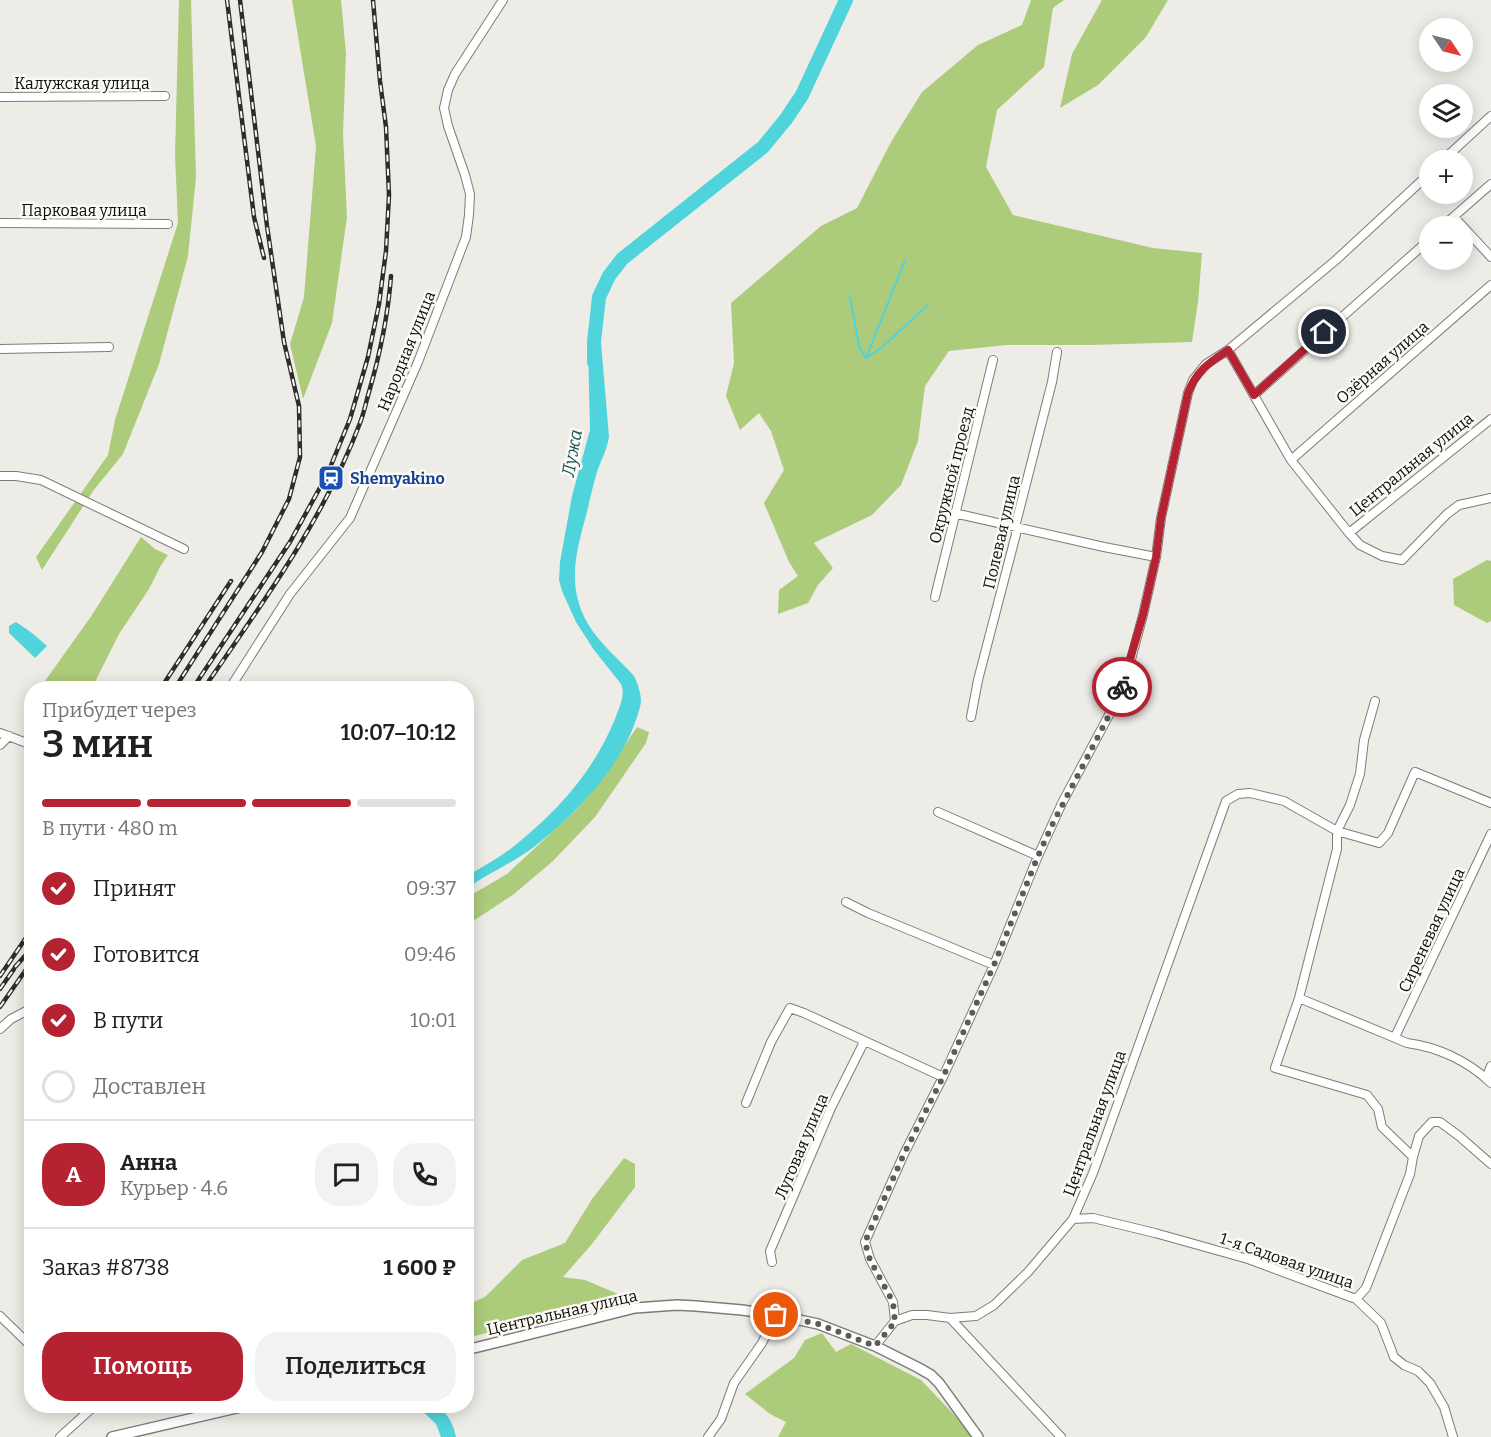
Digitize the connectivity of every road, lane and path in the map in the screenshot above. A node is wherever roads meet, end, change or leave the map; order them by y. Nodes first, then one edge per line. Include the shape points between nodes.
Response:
1 (503, 0) edge
2 (165, 96) dead end
3 (0, 97) edge
4 (1491, 116) edge
5 (1454, 150) edge
6 (1419, 183) edge
7 (1491, 184) edge
8 (1455, 216) edge
9 (0, 223) edge
10 (168, 224) dead end
11 (1473, 238) edge
12 (1419, 249) edge
13 (1491, 257) edge
14 (1491, 285) edge
15 (109, 347) dead end
16 (0, 349) edge
17 (1228, 350) junction
18 (1057, 352) dead end
19 (993, 360) dead end
20 (1254, 395) junction
21 (1491, 419) edge
22 (1291, 460) junction
23 (0, 476) edge
24 (1491, 498) edge
25 (954, 513) junction
26 (1015, 527) junction
27 (1349, 533) junction
28 (184, 549) dead end
29 (1156, 557) junction
30 (935, 597) dead end
31 (234, 681) edge
32 (1375, 701) dead end
33 (971, 717) dead end
34 (0, 733) edge
35 (9, 736) junction
36 (24, 742) edge
37 (0, 745) edge
38 (1491, 802) edge
39 (938, 812) dead end
40 (1336, 831) junction
41 (1491, 834) edge
42 (1038, 856) junction
43 (846, 902) dead end
44 (994, 965) junction
45 (1299, 998) junction
46 (24, 1012) edge
47 (0, 1029) edge
48 (1395, 1037) junction
49 (864, 1042) junction
50 (1491, 1066) edge
51 (943, 1077) junction
52 (1488, 1080) edge
53 (746, 1102) dead end
54 (1413, 1157) junction
55 (1491, 1164) edge
56 (1073, 1220) junction
57 (772, 1262) dead end
58 (1356, 1299) junction
59 (776, 1315) junction
60 (0, 1316) edge
61 (950, 1318) junction
62 (895, 1322) junction
63 (24, 1339) edge
64 (875, 1346) junction
65 (474, 1348) edge
66 (87, 1413) edge
67 (215, 1413) edge
68 (60, 1437) edge
69 (112, 1437) edge
70 (708, 1437) edge
71 (978, 1437) edge
72 (1061, 1437) edge
73 (1453, 1437) edge

1 - 31 street, Народная улица via 448,90 444,108 470,194 469,215 466,237 418,363 350,518 290,594
2 - 3 street, Калужская улица
4 - 5 street
6 - 17 street via 1336,260
7 - 8 street
9 - 10 street, Парковая улица
11 - 13 street
12 - 20 street
14 - 22 street, Озёрная улица
15 - 16 street
17 - 20 street
17 - 29 street via 1206,364 1188,393
18 - 26 street, Полевая улица
19 - 25 street, Окружной проезд
20 - 22 street
21 - 27 street, Центральная улица
22 - 27 street
23 - 28 street via 41,480
24 - 27 street via 1459,505 1402,560 1360,545
25 - 26 street
25 - 30 street, Окружной проезд
26 - 29 street
26 - 33 street, Полевая улица
29 - 42 street via 1117,700
32 - 40 street via 1360,774
34 - 35 street
35 - 36 street
35 - 37 street
38 - 40 street via 1415,771 1388,833 1379,843
39 - 42 street
40 - 45 street via 1337,849
40 - 56 street, Центральная улица via 1284,801 1250,793 1226,801
41 - 48 street, Сиреневая улица
42 - 44 street
43 - 44 street
44 - 51 street
45 - 48 street
45 - 54 street via 1275,1068 1367,1095 1378,1109 1382,1127
46 - 47 street
48 - 52 street via 1455,1057
49 - 51 street
49 - 53 street via 790,1008
49 - 57 street, Луговая улица via 831,1108 770,1251
50 - 52 street
51 - 62 street via 865,1242 870,1260 893,1302
54 - 55 street via 1419,1136 1432,1122 1440,1122
54 - 58 street via 1366,1288
56 - 58 street, 1-я Садовая улица via 1093,1218 1176,1238 1248,1259
56 - 61 street, Центральная улица via 994,1305 976,1316
58 - 73 street, 1-я Садовая улица via 1381,1323 1394,1357 1430,1383
59 - 64 street, Центральная улица via 818,1324
59 - 65 street, Центральная улица via 687,1305 635,1308
59 - 70 street via 734,1383 721,1419
60 - 63 street
61 - 62 street, Центральная улица via 912,1316
61 - 72 street
62 - 64 street
64 - 71 street, Центральная улица via 931,1375
66 - 68 street
67 - 69 street

